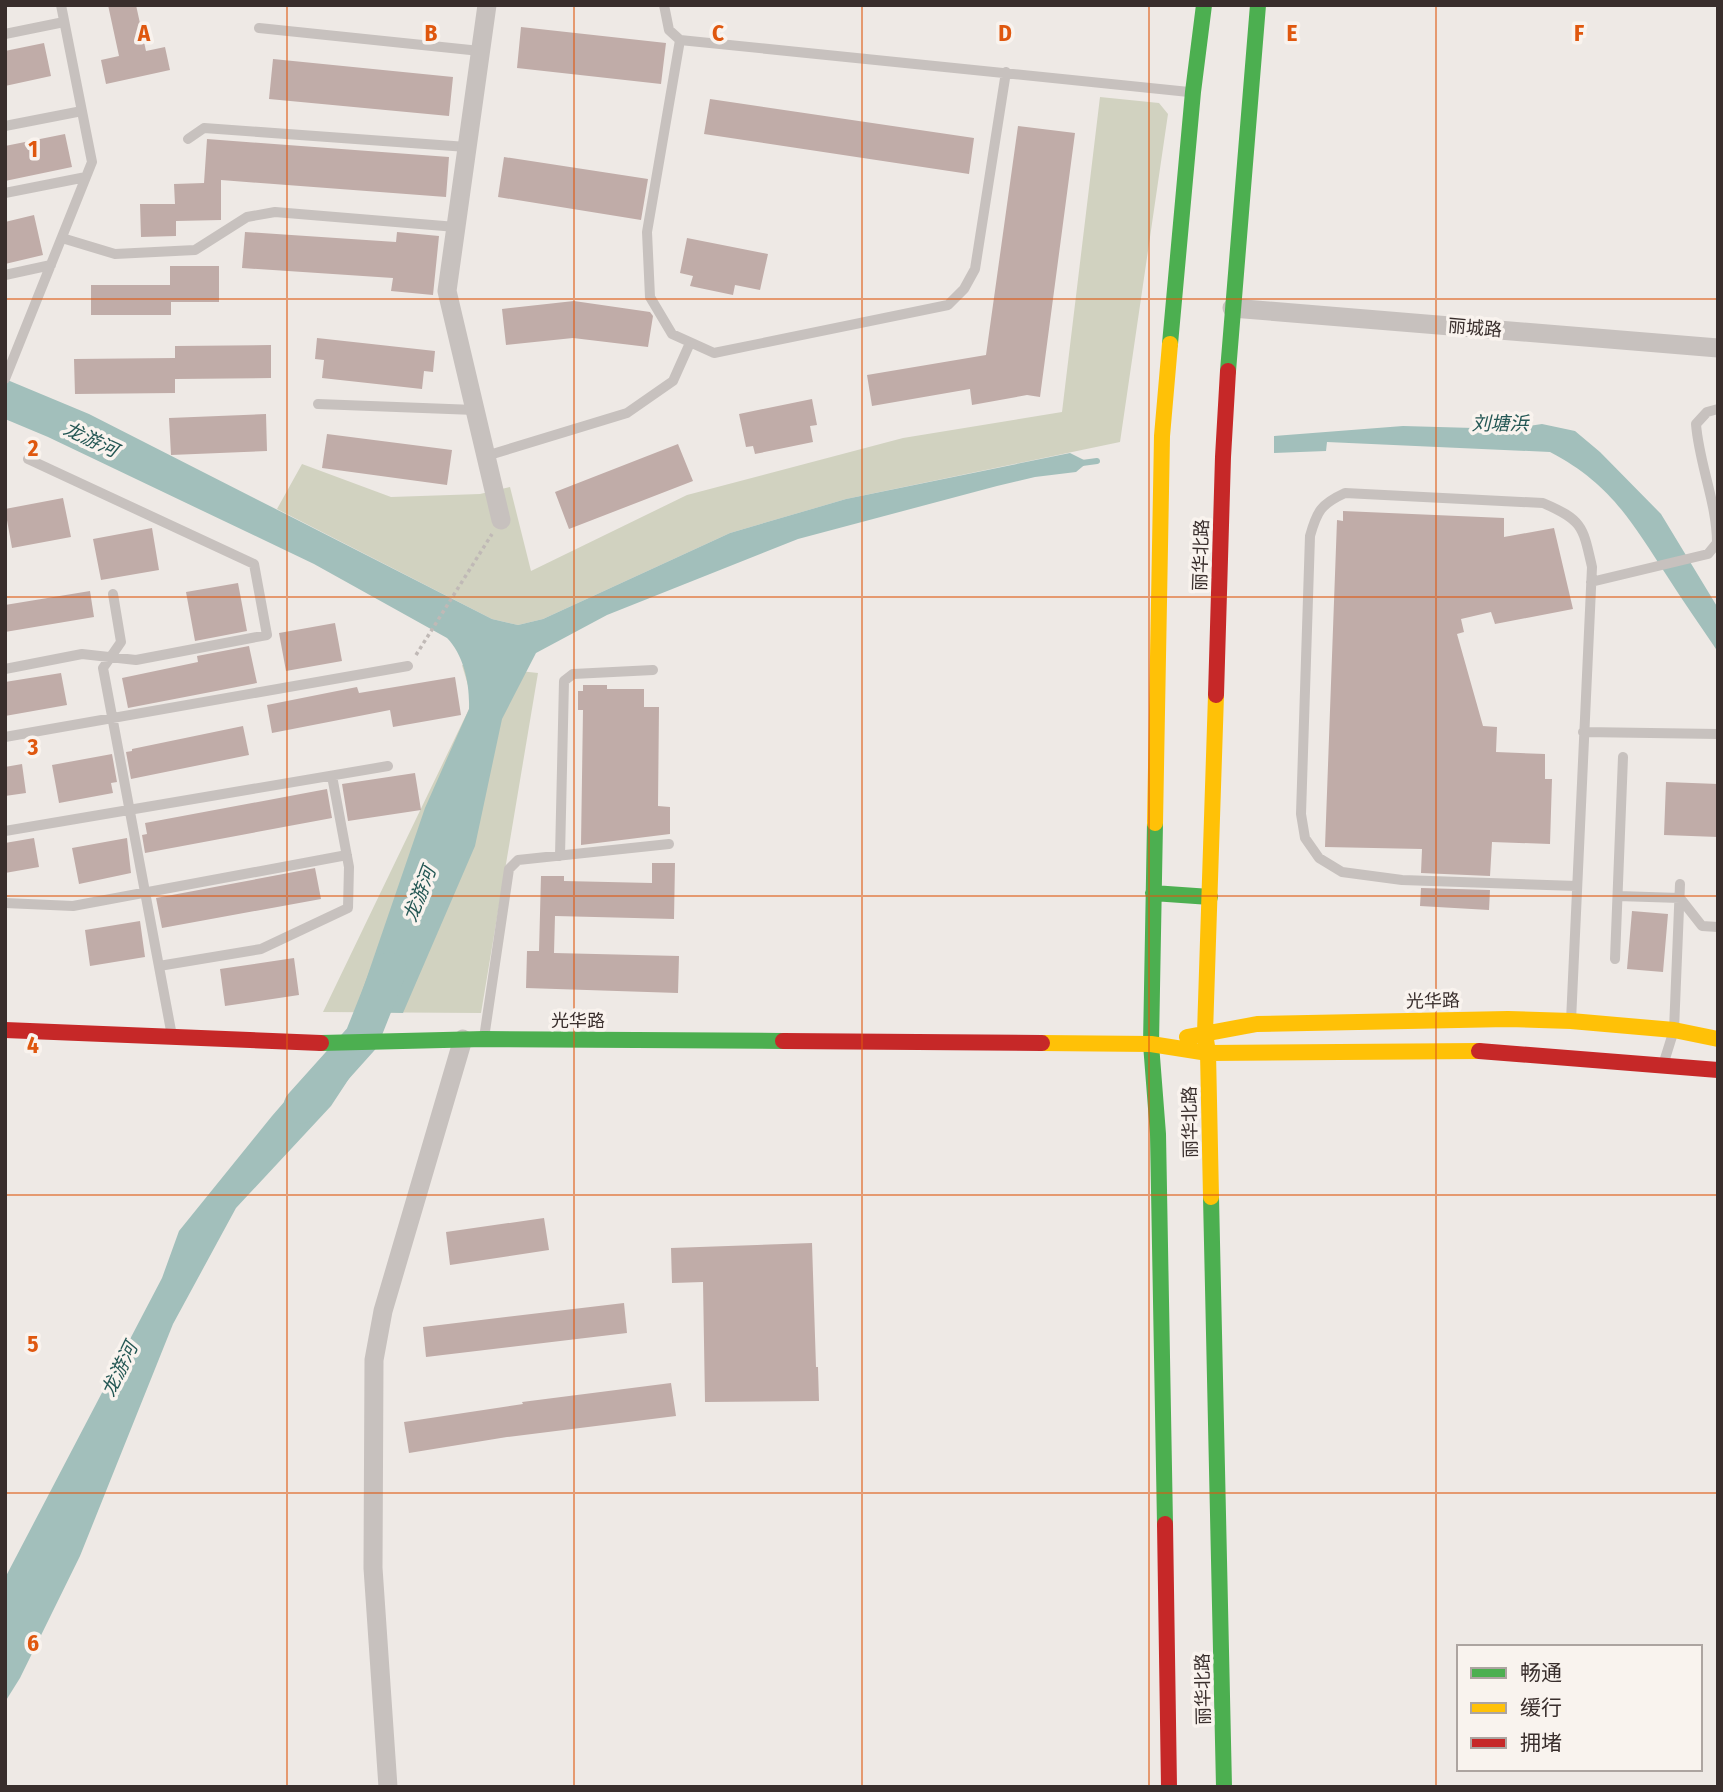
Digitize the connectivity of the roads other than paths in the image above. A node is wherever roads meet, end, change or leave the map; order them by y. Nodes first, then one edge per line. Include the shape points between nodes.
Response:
1 (61, 5) edge
2 (487, 5) edge
3 (664, 5) edge
4 (1204, 5) edge
5 (1258, 5) edge
6 (64, 22) junction
7 (259, 28) dead end
8 (5, 34) edge
9 (680, 40) junction
10 (480, 51) junction
11 (1006, 72) junction
12 (1193, 92) junction
13 (82, 111) junction
14 (5, 126) edge
15 (188, 139) dead end
16 (467, 147) junction
17 (86, 177) junction
18 (5, 193) edge
19 (456, 227) junction
20 (62, 238) junction
21 (51, 265) junction
22 (5, 275) edge
23 (1231, 308) junction
24 (690, 342) junction
25 (1718, 348) edge
26 (5, 379) edge
27 (318, 404) dead end
28 (475, 410) junction
29 (1718, 410) edge
30 (486, 456) junction
31 (28, 459) dead end
32 (501, 520) road end
33 (1591, 582) junction
34 (113, 594) dead end
35 (110, 658) junction
36 (408, 666) road end
37 (5, 669) edge
38 (653, 670) dead end
39 (113, 718) junction
40 (1583, 732) junction
41 (1718, 734) edge
42 (5, 737) edge
43 (1623, 757) dead end
44 (388, 766) dead end
45 (332, 776) junction
46 (130, 811) junction
47 (5, 831) edge
48 (669, 845) dead end
49 (347, 855) junction
50 (560, 856) junction
51 (1680, 884) dead end
52 (1577, 886) junction
53 (145, 892) junction
54 (1153, 893) junction
55 (1618, 896) junction
56 (1210, 897) junction
57 (1680, 898) junction
58 (5, 903) edge
59 (1718, 927) edge
60 (1615, 959) dead end
61 (159, 966) junction
62 (1571, 1021) junction
63 (5, 1030) edge
64 (1674, 1030) junction
65 (1205, 1033) junction
66 (172, 1037) junction
67 (463, 1039) junction
68 (484, 1039) junction
69 (1718, 1039) edge
70 (1150, 1044) junction
71 (1208, 1054) junction
72 (1663, 1065) junction
73 (1718, 1070) edge
74 (388, 1787) edge
75 (1169, 1787) edge
76 (1224, 1787) edge

1 - 6 lane
2 - 10 street
3 - 9 lane via 669,30
4 - 12 main road
5 - 23 main road
6 - 8 lane
6 - 13 lane
7 - 10 lane
9 - 11 lane
9 - 24 lane via 647,232 650,297 672,334
10 - 16 street
11 - 12 lane
11 - 24 lane via 975,269 948,305 714,353
12 - 54 main road, 丽华北路 via 1162,436
13 - 14 lane
13 - 17 lane via 92,162
15 - 16 lane via 204,128
16 - 19 street
17 - 18 lane
17 - 20 lane
19 - 20 lane via 275,212 247,217 195,250 115,254
19 - 28 street via 447,291
20 - 21 lane
21 - 22 lane
21 - 26 lane
23 - 25 street, 丽城路
23 - 56 main road, 丽华北路
24 - 30 lane via 673,381 627,413
27 - 28 lane
28 - 30 street
29 - 33 lane via 1707,412 1696,424 1717,544 1708,554
30 - 32 street
31 - 35 lane via 254,564 267,635 136,660
33 - 40 lane
33 - 52 lane via 1584,534 1569,514 1543,503 1345,493 1327,501 1310,536 1301,814 1305,838 1319,858 1342,872 1402,880
34 - 35 lane via 121,642
35 - 37 lane via 82,654
35 - 39 lane via 103,668
36 - 39 lane
38 - 50 lane via 573,674 564,681
39 - 42 lane
39 - 46 lane
40 - 41 lane
40 - 52 lane
43 - 55 lane
44 - 45 lane
45 - 46 lane
45 - 49 lane
46 - 47 lane
46 - 53 lane
48 - 50 lane
49 - 53 lane
49 - 61 lane via 348,908 261,949
50 - 68 lane via 518,860 509,869
51 - 57 lane
52 - 62 lane
53 - 58 lane via 74,906
53 - 61 lane
54 - 56 main road
54 - 70 main road, 丽华北路
55 - 57 lane
55 - 60 lane
56 - 65 main road, 丽华北路
57 - 59 lane via 1702,926
57 - 64 lane
61 - 66 lane
62 - 64 main road, 光华路
62 - 65 main road, 光华路 via 1256,1024
63 - 66 main road, 光华路
64 - 69 main road, 光华路
64 - 72 lane
65 - 70 main road, 光华路
65 - 71 main road, 丽华北路
66 - 67 main road, 光华路 via 383,1043
67 - 68 main road, 光华路
67 - 74 street via 383,1311 374,1360 373,1568
68 - 70 main road, 光华路
70 - 71 main road, 光华路
70 - 75 main road, 丽华北路 via 1158,1148
71 - 72 main road, 光华路 via 1499,1052
71 - 76 main road, 丽华北路
72 - 73 main road, 光华路

